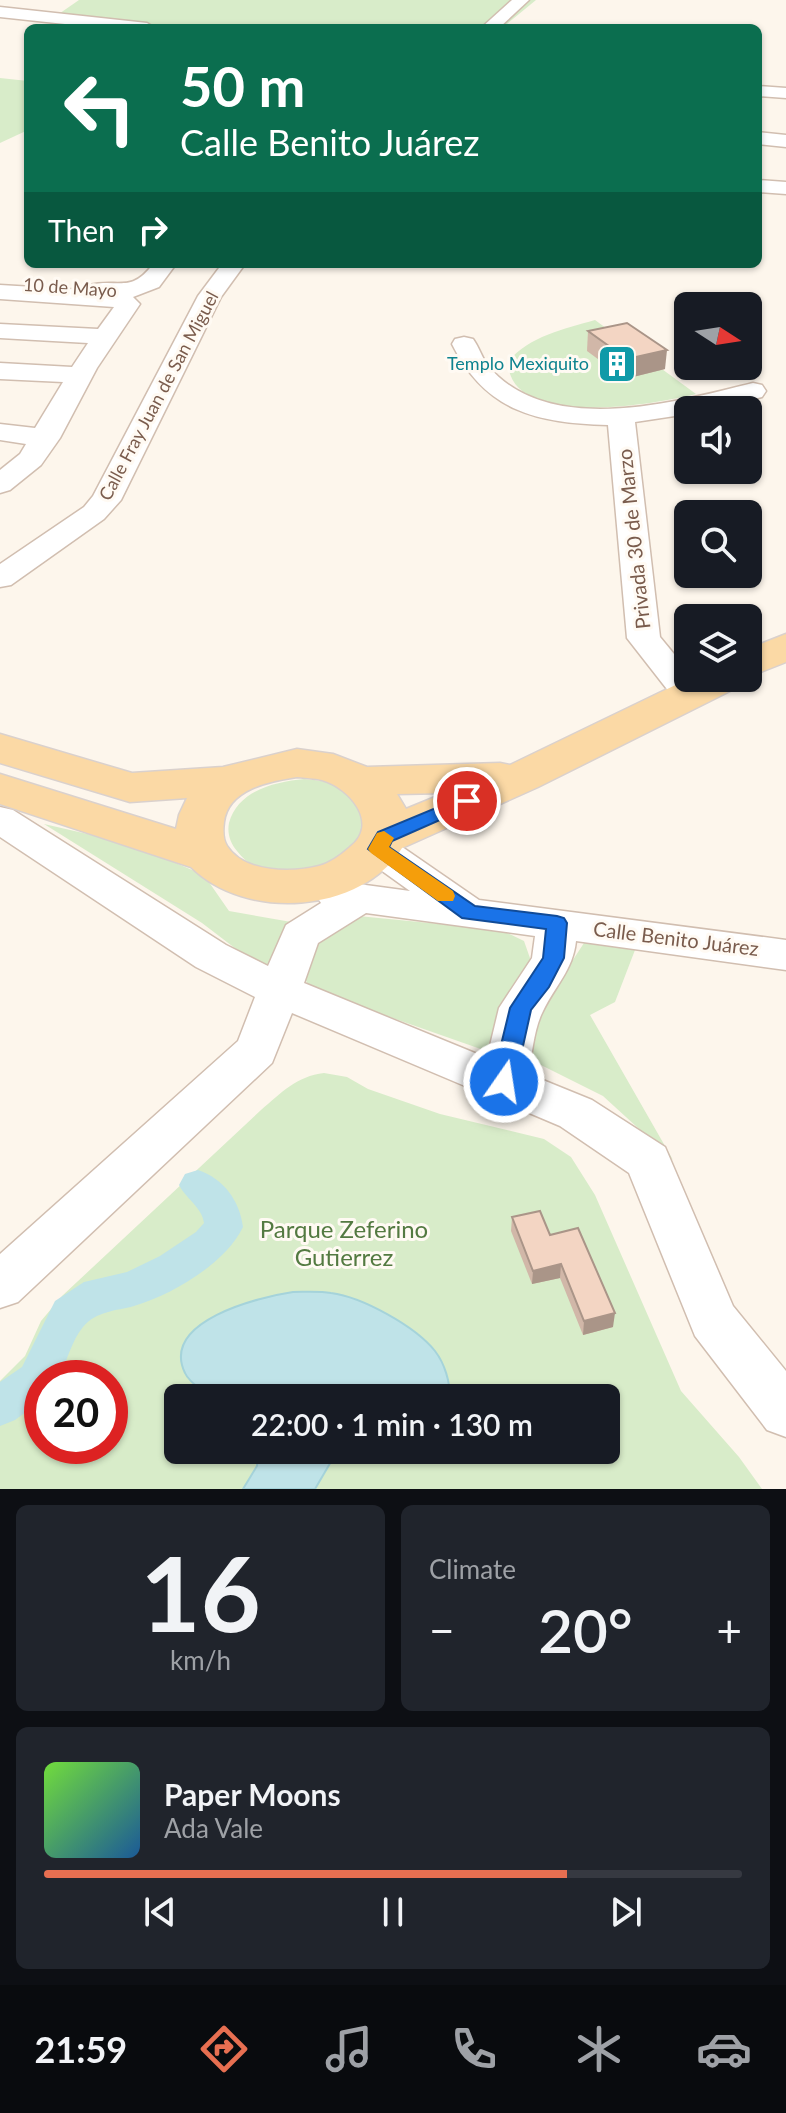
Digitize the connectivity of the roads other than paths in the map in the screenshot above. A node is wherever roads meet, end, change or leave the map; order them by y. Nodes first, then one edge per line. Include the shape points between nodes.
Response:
1 (65, 0) edge
2 (521, 0) edge
3 (0, 12) edge
4 (41, 17) junction
5 (108, 24) edge
6 (494, 24) edge
7 (762, 91) edge
8 (786, 93) edge
9 (762, 138) edge
10 (786, 141) edge
11 (762, 186) edge
12 (786, 188) edge
13 (162, 268) edge
14 (231, 268) edge
15 (8, 288) edge
16 (132, 296) junction
17 (0, 331) edge
18 (106, 337) junction
19 (464, 344) dead end
20 (0, 371) edge
21 (80, 375) junction
22 (753, 391) dead end
23 (621, 417) junction
24 (0, 432) edge
25 (46, 438) junction
26 (0, 484) edge
27 (0, 578) edge
28 (786, 646) edge
29 (762, 658) edge
30 (674, 661) edge
31 (694, 692) edge
32 (0, 748) edge
33 (522, 777) junction
34 (230, 781) junction
35 (361, 781) junction
36 (0, 788) edge
37 (0, 819) edge
38 (381, 843) junction
39 (208, 856) junction
40 (278, 887) junction
41 (358, 899) junction
42 (470, 913) junction
43 (557, 923) junction
44 (786, 955) edge
45 (278, 990) junction
46 (504, 1082) junction
47 (0, 1286) edge
48 (786, 1412) edge

1 - 4 street
2 - 6 street
3 - 4 street
4 - 5 street
7 - 8 street
9 - 10 street
11 - 12 street
13 - 16 street
14 - 27 street, Calle Fray Juan de San Miguel via 210,296 106,500
15 - 16 street, 10 de Mayo
16 - 18 street
17 - 18 street
18 - 21 street
19 - 23 street via 478,370 502,391 576,415
20 - 21 street
21 - 25 street
22 - 23 street
23 - 30 street, Privada 30 de Marzo via 644,638
24 - 25 street
25 - 26 street via 31,459
28 - 29 main road
31 - 33 main road
32 - 34 main road via 130,788
33 - 35 main road
33 - 38 main road
34 - 35 main road via 262,768 297,763 332,768
34 - 39 main road via 206,803 198,829
35 - 38 main road via 379,797 386,816
36 - 39 main road
37 - 45 street via 211,956
38 - 40 main road via 354,870 319,884
38 - 42 street, Calle Benito Juárez
39 - 40 main road via 236,877
40 - 41 street, Calle Benito Juárez
41 - 42 street, Calle Benito Juárez
41 - 45 street via 301,935
42 - 43 street, Calle Benito Juárez
43 - 44 street, Calle Benito Juárez
43 - 46 street via 553,958 521,1008
45 - 46 street
45 - 47 street via 256,1051
46 - 48 street via 576,1113 648,1161 713,1320

